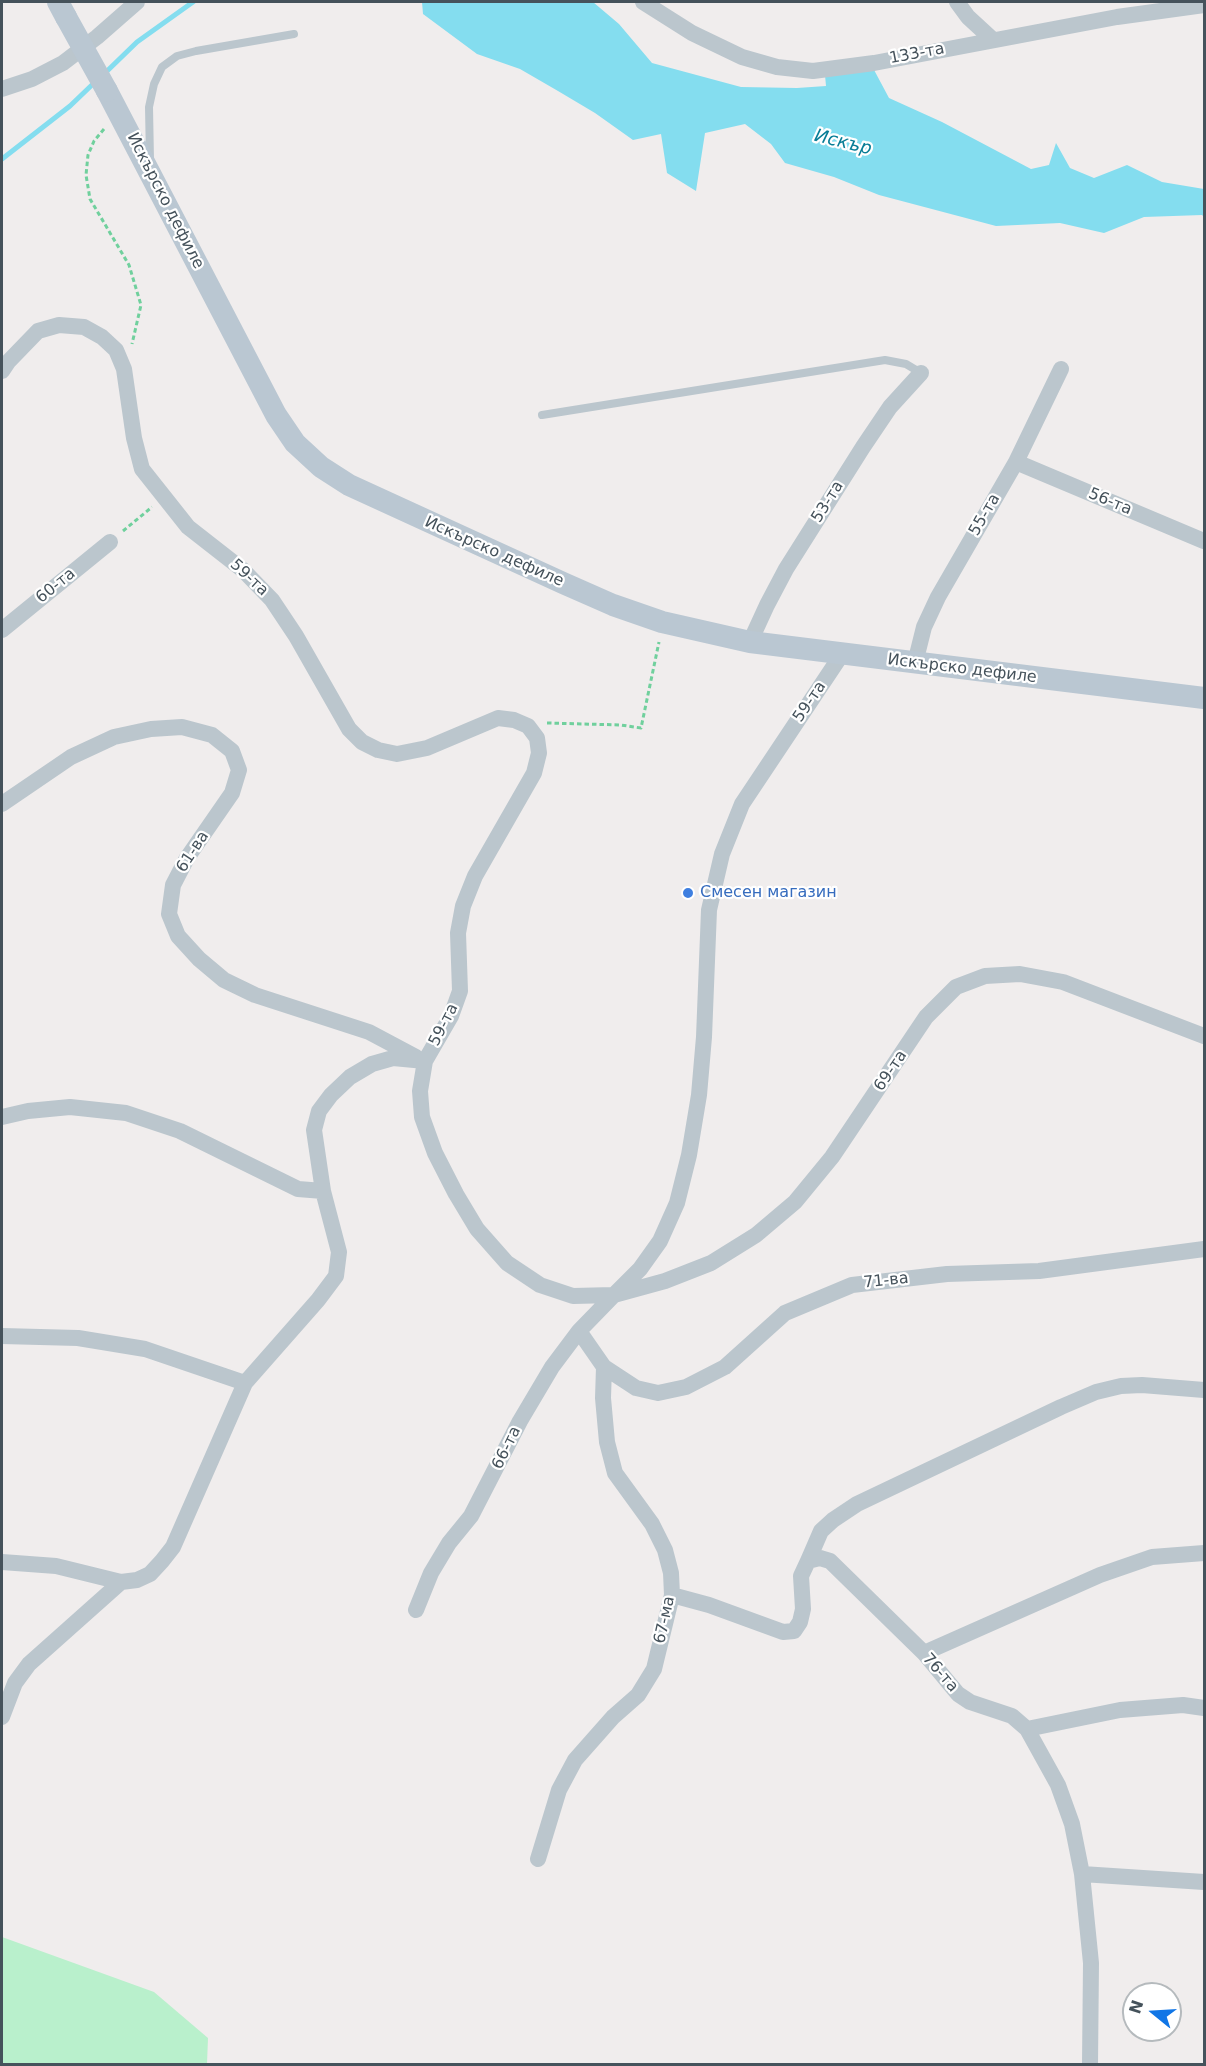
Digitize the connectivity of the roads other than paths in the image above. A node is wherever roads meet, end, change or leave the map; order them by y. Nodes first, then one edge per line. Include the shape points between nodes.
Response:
1 (137, 2) edge
2 (643, 2) edge
3 (957, 2) edge
4 (1204, 5) edge
5 (62, 9) edge
6 (294, 34) dead end
7 (993, 40) junction
8 (2, 89) edge
9 (150, 172) junction
10 (1060, 369) dead end
11 (2, 371) edge
12 (921, 373) joint
13 (542, 415) dead end
14 (1016, 462) junction
15 (1204, 541) edge
16 (110, 542) road end
17 (2, 630) edge
18 (750, 642) junction
19 (842, 654) junction
20 (915, 663) junction
21 (1204, 698) edge
22 (2, 804) edge
23 (1204, 1036) edge
24 (425, 1061) junction
25 (2, 1117) edge
26 (323, 1191) junction
27 (1204, 1249) edge
28 (614, 1295) junction
29 (579, 1331) junction
30 (2, 1336) edge
31 (604, 1367) junction
32 (245, 1383) junction
33 (1204, 1390) edge
34 (1204, 1553) edge
35 (808, 1561) junction
36 (2, 1562) edge
37 (122, 1582) junction
38 (672, 1595) junction
39 (416, 1610) dead end
40 (924, 1653) junction
41 (1204, 1708) edge
42 (2, 1716) edge
43 (1027, 1729) junction
44 (538, 1859) dead end
45 (1082, 1874) junction
46 (1204, 1882) edge
47 (1090, 2064) edge

1 - 8 street via 63,63
2 - 7 street, 133-та via 692,33 742,57 777,67 813,71
3 - 7 street
4 - 7 street, 133-та
5 - 9 main road, Искърско дефиле, bridge
6 - 9 lane via 196,51 177,56 162,67 149,107
9 - 18 main road, Искърско дефиле via 276,415 295,443 321,467 349,485 425,521 613,605 662,622
10 - 14 street, 55-та
11 - 24 street, 59-та via 38,331 59,325 84,327 117,350 142,469 188,526 243,570 272,600 349,729 362,742 397,754 427,748 498,718 528,726 537,738 539,753 534,773 475,876 464,906 458,933 460,992
12 - 13 lane via 906,364 885,360
12 - 18 street, 53-та via 890,407 857,456 786,569
14 - 15 street, 56-та
14 - 20 street, 55-та via 938,597 924,627
16 - 17 street, 60-та
18 - 19 main road, Искърско дефиле
19 - 20 main road, Искърско дефиле
19 - 28 street, 59-та via 742,804 722,854 709,910 699,1095 677,1203 660,1241
20 - 21 main road, Искърско дефиле
22 - 24 street, 61-ва via 71,757 114,737 182,727 212,735 232,751 239,770 232,793 173,885 169,914 178,936 224,980 255,995 369,1032
23 - 28 street, 69-та via 1063,982 1020,974 985,976 956,987 926,1017 832,1157 795,1202 756,1235 711,1263
24 - 26 street via 393,1058 372,1064 331,1095 314,1130
24 - 28 street, 59-та via 420,1090 422,1117 435,1153 477,1229 507,1263 540,1285 573,1296
25 - 26 street via 70,1107 126,1113 180,1131 298,1190
26 - 32 street via 339,1252 336,1276
27 - 31 street, 71-ва via 1039,1271 947,1274 852,1285 785,1313 725,1367 686,1387 658,1393 636,1388
28 - 29 street, 66-та
29 - 31 street
29 - 39 street, 66-та via 520,1421 471,1516 431,1573
30 - 32 street via 78,1338 145,1350
31 - 38 street, 67-ма via 607,1442 615,1473 652,1524 665,1550
32 - 37 street via 173,1547 150,1574
33 - 35 street via 1142,1384 1120,1386 1061,1407 857,1504 821,1531
34 - 40 street via 1152,1557 1100,1575
35 - 38 street via 801,1576 800,1622 794,1631 783,1632
35 - 40 street, 76-та via 830,1561
36 - 37 street via 56,1566
37 - 42 street via 28,1664 15,1683
38 - 44 street, 67-ма via 654,1669 638,1695 605,1724 574,1760 559,1790
40 - 43 street, 76-та via 958,1694 1012,1716
41 - 43 street via 1183,1705 1120,1710
43 - 45 street, 76-та via 1059,1785
45 - 46 street
45 - 47 street, 76-та via 1091,1963

